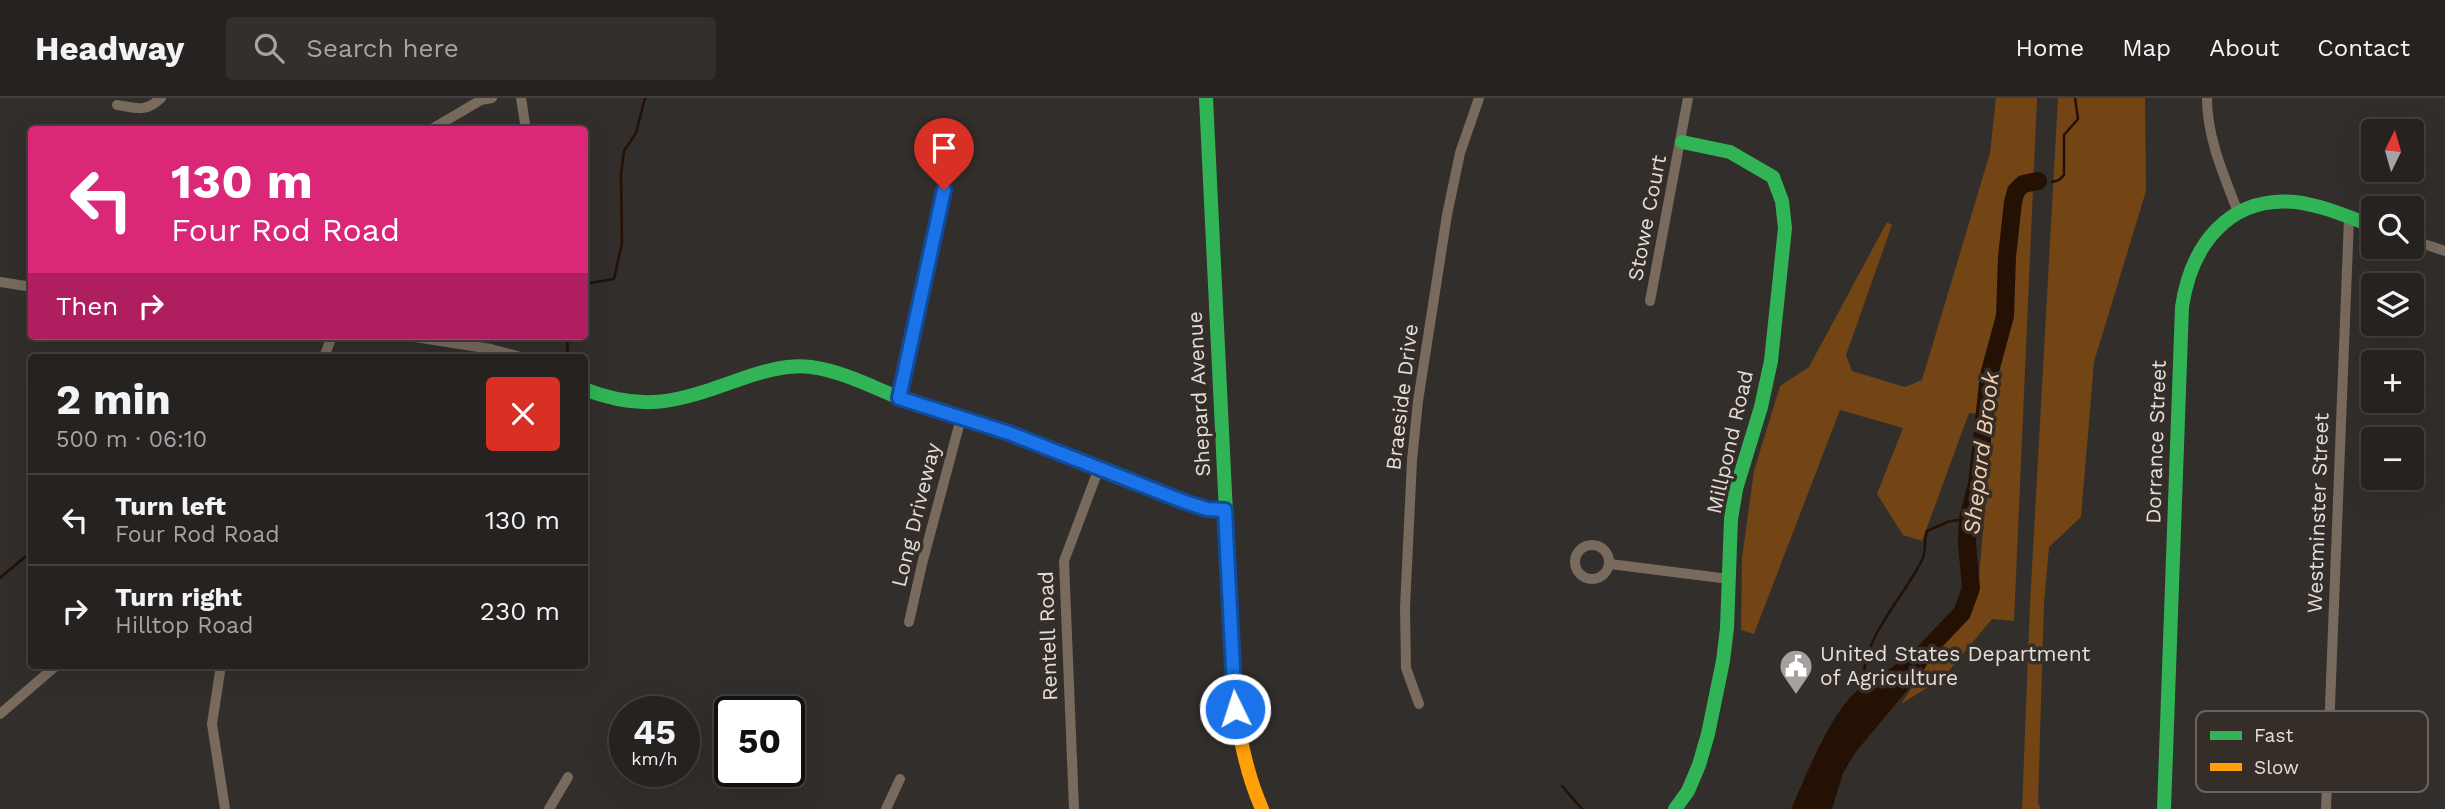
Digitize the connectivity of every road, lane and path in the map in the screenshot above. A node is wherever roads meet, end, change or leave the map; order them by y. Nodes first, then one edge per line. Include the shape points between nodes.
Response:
1 (161, 98) edge
2 (492, 98) edge
3 (521, 98) edge
4 (1206, 98) edge
5 (1479, 98) edge
6 (1688, 98) edge
7 (2207, 98) edge
8 (117, 106) dead end
9 (437, 126) edge
10 (525, 126) edge
11 (1682, 142) junction
12 (951, 154) dead end
13 (2238, 212) junction
14 (2349, 218) junction
15 (2361, 222) edge
16 (2424, 244) edge
17 (2445, 251) edge
18 (0, 282) edge
19 (28, 286) edge
20 (1650, 301) dead end
21 (436, 340) edge
22 (511, 354) edge
23 (588, 391) edge
24 (899, 398) junction
25 (961, 418) junction
26 (1099, 468) junction
27 (1225, 510) junction
28 (1609, 564) dead end
29 (1729, 579) junction
30 (909, 622) dead end
31 (52, 669) edge
32 (219, 669) edge
33 (1419, 704) dead end
34 (2330, 711) edge
35 (0, 715) edge
36 (568, 777) dead end
37 (900, 779) dead end
38 (225, 809) edge
39 (549, 809) edge
40 (886, 809) edge
41 (1074, 809) edge
42 (1262, 809) edge
43 (1675, 809) edge
44 (2164, 809) edge

1 - 8 street via 150,108
2 - 9 street
3 - 10 street
4 - 27 street, Shepard Avenue
5 - 33 street, Braeside Drive via 1460,153 1447,215 1412,460 1406,668
6 - 11 street, Stowe Court
7 - 13 street via 2218,162
11 - 20 street, Stowe Court
11 - 29 street, Millpond Road via 1730,152 1753,164 1773,177 1782,201 1784,228 1771,361 1736,489
12 - 24 street
13 - 14 street, Dorrance Street via 2293,202
13 - 44 street, Dorrance Street via 2205,239 2190,265 2183,294
14 - 15 street, Dorrance Street
14 - 34 street, Westminster Street
16 - 17 street
18 - 19 street
21 - 22 street
23 - 24 street via 617,402 649,404 798,366 824,369
24 - 25 street
25 - 26 street
25 - 30 street, Long Driveway
26 - 27 street via 1207,509
26 - 41 street, Rentell Road via 1064,561
27 - 42 street, Shepard Avenue via 1236,725 1247,773
28 - 29 street
29 - 43 street, Millpond Road via 1724,650 1708,734 1696,774
31 - 35 street
32 - 38 street via 212,724
36 - 39 street
37 - 40 street

